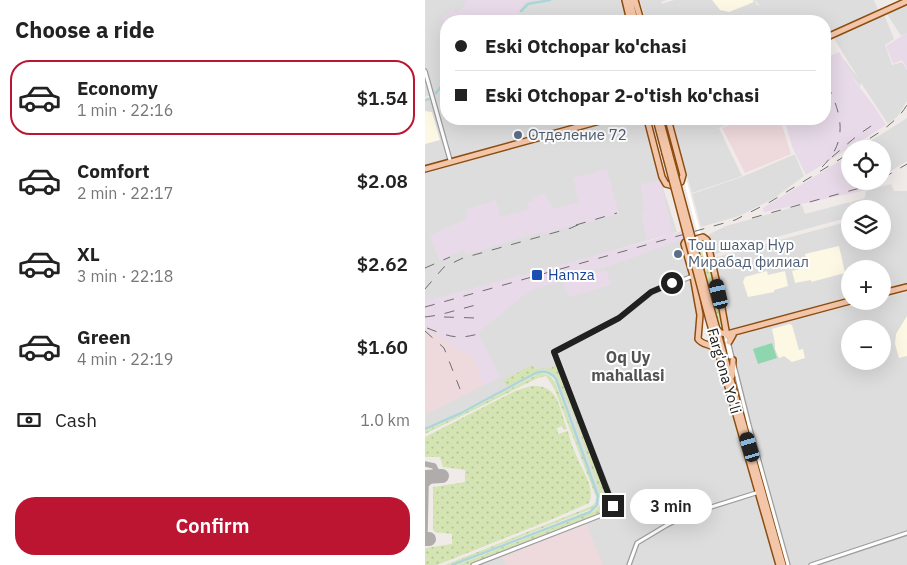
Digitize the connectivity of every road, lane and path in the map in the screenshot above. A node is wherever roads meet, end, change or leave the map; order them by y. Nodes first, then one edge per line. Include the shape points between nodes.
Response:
1 (625, 0) edge
2 (630, 0) edge
3 (635, 0) edge
4 (907, 1) edge
5 (629, 15) edge
6 (634, 15) edge
7 (639, 15) edge
8 (831, 35) edge
9 (425, 71) edge
10 (579, 125) edge
11 (648, 125) edge
12 (654, 125) edge
13 (657, 125) edge
14 (663, 125) edge
15 (670, 125) edge
16 (653, 143) junction
17 (665, 144) junction
18 (450, 161) junction
19 (425, 168) edge
20 (693, 276) junction
21 (907, 288) edge
22 (891, 292) edge
23 (719, 294) junction
24 (841, 304) edge
25 (841, 305) edge
26 (726, 325) junction
27 (714, 330) junction
28 (730, 335) junction
29 (701, 343) junction
30 (719, 354) junction
31 (733, 363) junction
32 (739, 384) junction
33 (736, 401) junction
34 (759, 492) junction
35 (907, 534) edge
36 (473, 565) edge
37 (629, 565) edge
38 (779, 565) edge
39 (786, 565) edge
40 (811, 565) edge

1 - 5 main road
2 - 6 main road
3 - 7 main road
4 - 8 main road
9 - 18 street
10 - 18 main road
11 - 16 main road
12 - 16 main road via 657,136
13 - 17 main road, Farg'ona Yo'li
14 - 17 main road, Farg'ona Yo'li
15 - 16 main road via 683,173 679,184 672,186 665,182
16 - 17 main road
17 - 27 main road, Farg'ona Yo'li, bridge
18 - 19 main road
20 - 23 main road via 685,247 702,240 707,243
20 - 29 main road via 700,318 697,338
20 - 36 street via 651,292 619,318 554,352 613,504 612,510
21 - 22 main road
23 - 26 main road, Farg'ona Yo'li
23 - 28 main road
24 - 28 main road
25 - 28 main road
26 - 28 main road
26 - 28 main road, Farg'ona Yo'li
27 - 28 main road
27 - 29 main road via 709,341
27 - 30 main road, Farg'ona Yo'li
27 - 33 main road, Farg'ona Yo'li
28 - 31 street, Farg'ona Yo'li
28 - 31 street, Farg'ona Yo'li
29 - 30 main road via 712,345
30 - 34 main road, Farg'ona Yo'li
31 - 32 street, Farg'ona Yo'li
31 - 32 street, Farg'ona Yo'li
31 - 33 main road
32 - 39 street, Farg'ona Yo'li
33 - 39 main road, Farg'ona Yo'li
34 - 37 street via 689,514 667,525 637,543
34 - 38 main road, Farg'ona Yo'li
35 - 40 street

